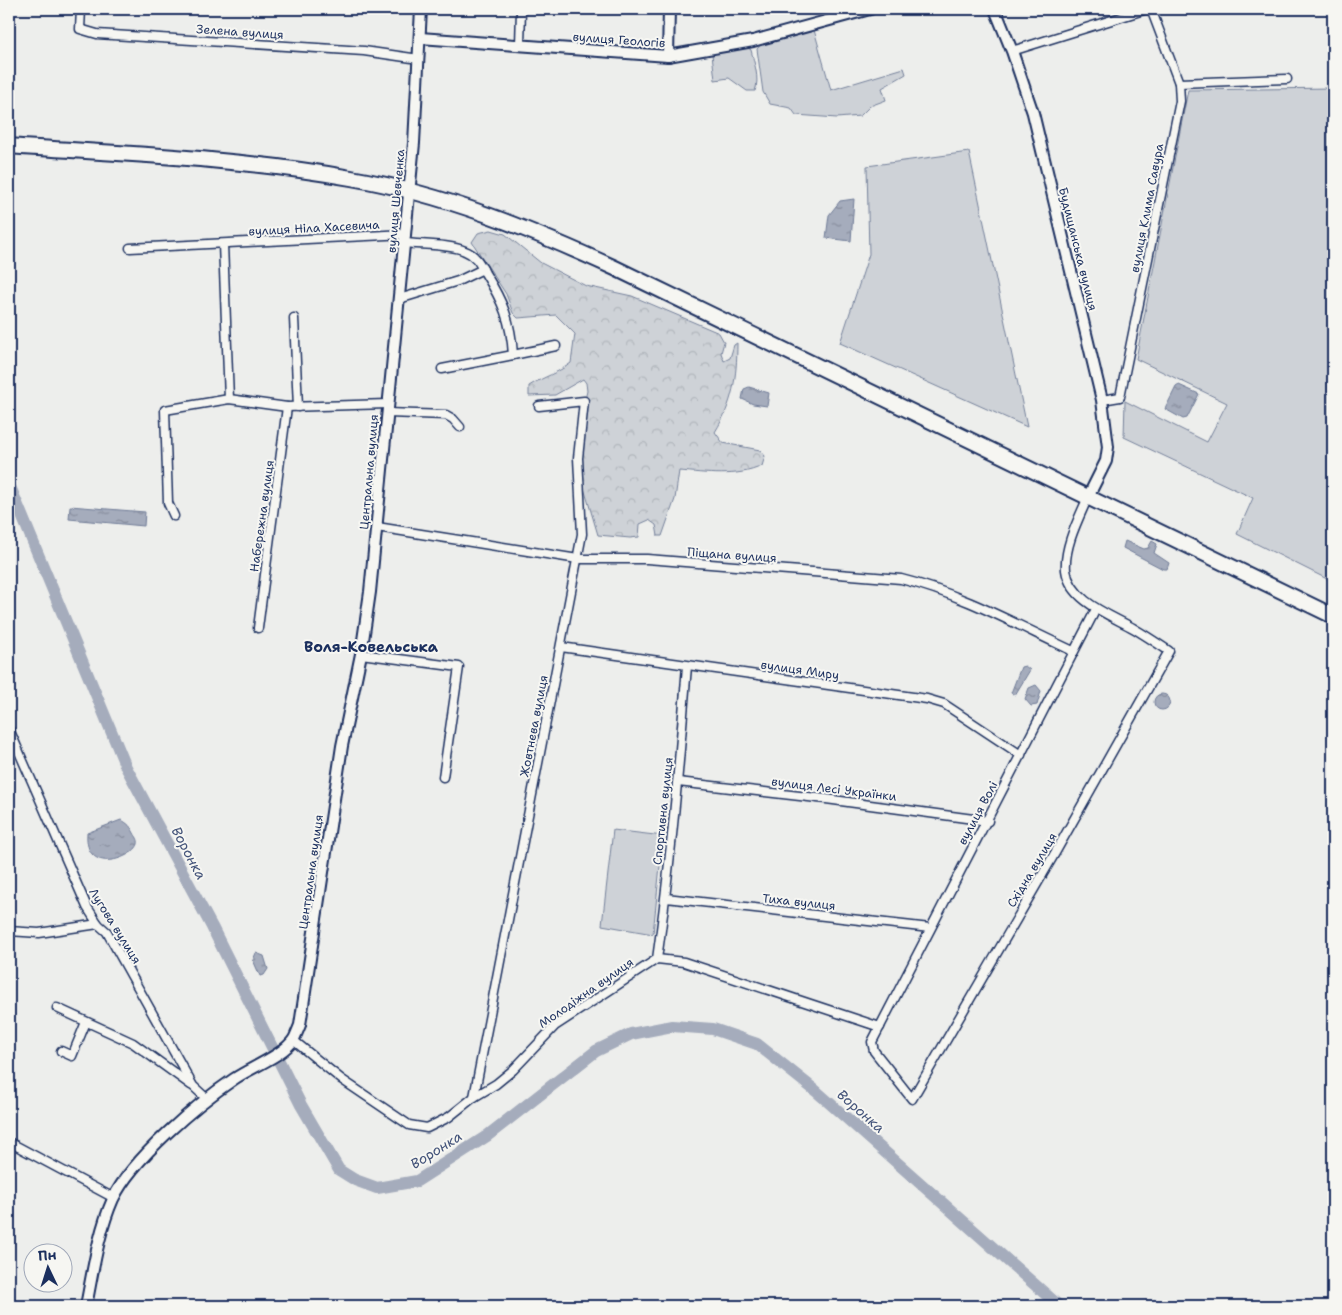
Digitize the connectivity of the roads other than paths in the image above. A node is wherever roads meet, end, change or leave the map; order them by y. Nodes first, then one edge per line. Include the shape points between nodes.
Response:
1 (81, 9) edge
2 (421, 9) edge
3 (521, 9) edge
4 (669, 9) edge
5 (995, 9) edge
6 (1146, 9) edge
7 (1151, 9) edge
8 (864, 10) edge
9 (420, 38) junction
10 (520, 45) junction
11 (1012, 51) junction
12 (668, 56) junction
13 (419, 59) junction
14 (1287, 79) dead end
15 (1179, 83) junction
16 (9, 146) edge
17 (409, 191) junction
18 (405, 238) junction
19 (223, 244) junction
20 (130, 248) dead end
21 (483, 269) junction
22 (399, 299) junction
23 (294, 318) dead end
24 (556, 346) dead end
25 (513, 355) junction
26 (442, 369) dead end
27 (230, 400) junction
28 (1102, 400) junction
29 (388, 404) junction
30 (539, 406) dead end
31 (287, 407) junction
32 (298, 407) junction
33 (460, 427) dead end
34 (1088, 497) junction
35 (174, 516) dead end
36 (377, 527) junction
37 (578, 559) junction
38 (1096, 609) junction
39 (1333, 616) edge
40 (258, 628) dead end
41 (561, 647) junction
42 (1073, 651) junction
43 (361, 654) junction
44 (687, 666) junction
45 (9, 729) edge
46 (1021, 755) junction
47 (443, 777) dead end
48 (678, 782) junction
49 (988, 821) junction
50 (666, 898) junction
51 (98, 924) junction
52 (930, 928) junction
53 (9, 931) edge
54 (657, 959) junction
55 (57, 1008) dead end
56 (86, 1022) junction
57 (880, 1028) junction
58 (293, 1040) junction
59 (61, 1051) dead end
60 (193, 1086) junction
61 (206, 1098) junction
62 (474, 1098) junction
63 (912, 1099) joint
64 (9, 1142) edge
65 (114, 1198) junction
66 (86, 1306) edge

1 - 13 street, Зелена вулиця via 80,29 97,34 364,51
2 - 9 street, вулиця Шевченка
3 - 10 street
4 - 12 street
5 - 11 street, Будищанська вулиця
6 - 11 street
7 - 15 street, вулиця Клима Савура
8 - 12 street, вулиця Геологів via 753,41
9 - 10 street, вулиця Геологів
9 - 13 street, вулиця Шевченка
10 - 12 street, вулиця Геологів
11 - 28 street, Будищанська вулиця via 1033,113
13 - 17 street, вулиця Шевченка
14 - 15 street
15 - 28 street, вулиця Клима Савура via 1180,101 1120,397
16 - 17 highway via 300,170
17 - 18 street, вулиця Шевченка
17 - 34 highway via 465,207 544,236
18 - 19 street, вулиця Ніла Хасевича
18 - 21 street, вулиця Ніла Хасевича via 463,250 474,255
18 - 22 street, вулиця Шевченка
19 - 20 street, вулиця Ніла Хасевича
19 - 27 street
21 - 22 street via 458,281
21 - 25 street, вулиця Ніла Хасевича via 507,312
22 - 29 street, вулиця Шевченка
23 - 32 street
24 - 25 street
25 - 26 street
27 - 31 street
27 - 35 street via 165,410 168,503
28 - 34 street, Будищанська вулиця via 1108,447 1106,461
29 - 32 street
29 - 33 street via 446,415
29 - 36 street, Центральна вулиця
30 - 37 street, Жовтнева вулиця via 584,401 578,458 582,524
31 - 32 street
31 - 40 street, Набережна вулиця
34 - 38 street via 1076,527 1066,569 1070,582
34 - 39 highway
36 - 37 street, Піщана вулиця
36 - 43 street, Центральна вулиця
37 - 41 street, Жовтнева вулиця
37 - 42 street, Піщана вулиця via 647,559 901,579 959,598
38 - 42 street, вулиця Волі
38 - 63 street, Східна вулиця via 1169,651
41 - 44 street, вулиця Миру
41 - 62 street, Жовтнева вулиця
42 - 46 street, вулиця Волі
43 - 47 street via 459,667
43 - 58 street, Центральна вулиця via 342,746 308,983 300,1025
44 - 46 street, вулиця Миру via 927,699 944,704
44 - 48 street, Спортивна вулиця
45 - 51 street, Лугова вулиця via 87,908
46 - 49 street, вулиця Волі
48 - 49 street, вулиця Лесі Українки
48 - 50 street, Спортивна вулиця
49 - 52 street, вулиця Волі
50 - 52 street, Тиха вулиця
50 - 54 street, Спортивна вулиця
51 - 53 street via 39,933
51 - 60 street, Лугова вулиця via 107,932
52 - 57 street, вулиця Волі
54 - 57 street via 684,962
54 - 62 street, Молодіжна вулиця via 555,1026 514,1070
55 - 56 street
56 - 59 street via 72,1056
56 - 60 street via 133,1043
57 - 63 street, вулиця Волі via 872,1042 874,1051
58 - 61 street, Центральна вулиця
58 - 62 street, Молодіжна вулиця via 341,1079 417,1128 442,1122
60 - 61 street, Лугова вулиця
61 - 65 street, Центральна вулиця via 134,1169
64 - 65 street
65 - 66 street, Центральна вулиця via 104,1225

